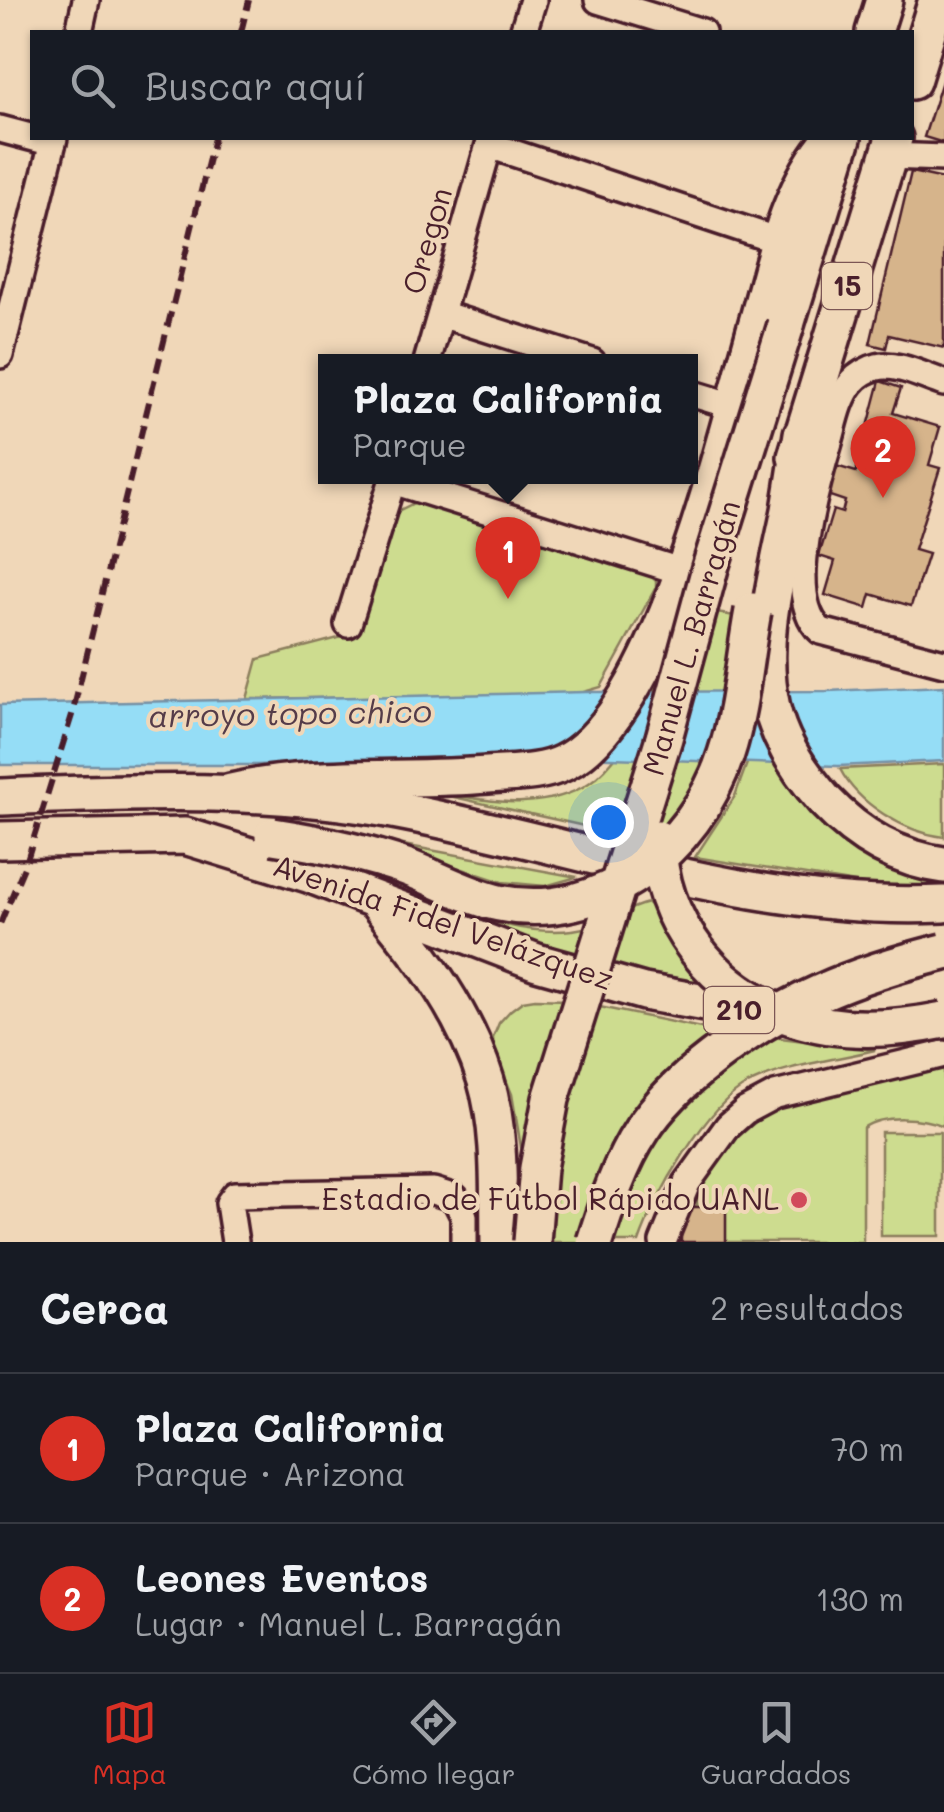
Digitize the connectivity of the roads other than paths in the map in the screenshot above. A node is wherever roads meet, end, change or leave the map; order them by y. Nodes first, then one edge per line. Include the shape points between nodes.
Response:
1 (86, 0) edge
2 (533, 0) edge
3 (598, 0) edge
4 (884, 0) edge
5 (937, 0) edge
6 (78, 30) edge
7 (524, 30) edge
8 (696, 30) edge
9 (875, 30) edge
10 (934, 42) edge
11 (914, 77) edge
12 (0, 129) edge
13 (30, 135) edge
14 (53, 140) edge
15 (831, 140) edge
16 (842, 140) edge
17 (490, 141) edge
18 (891, 147) edge
19 (944, 158) edge
20 (780, 241) junction
21 (441, 314) junction
22 (5, 315) edge
23 (430, 354) edge
24 (567, 354) edge
25 (0, 355) edge
26 (944, 383) edge
27 (698, 395) edge
28 (733, 406) junction
29 (802, 434) junction
30 (391, 484) edge
31 (409, 484) edge
32 (801, 503) junction
33 (682, 572) junction
34 (348, 624) dead end
35 (944, 664) edge
36 (664, 738) junction
37 (231, 792) junction
38 (0, 797) edge
39 (186, 836) junction
40 (0, 840) edge
41 (944, 865) edge
42 (375, 901) junction
43 (944, 904) edge
44 (944, 952) edge
45 (944, 988) edge
46 (944, 1020) edge
47 (944, 1054) edge
48 (235, 1242) edge
49 (464, 1242) edge
50 (499, 1242) edge
51 (532, 1242) edge
52 (595, 1242) edge
53 (663, 1242) edge

1 - 6 street
2 - 7 street
3 - 8 street
4 - 9 highway
5 - 10 highway
10 - 11 highway
12 - 13 street
14 - 22 street
15 - 20 highway via 804,176
16 - 36 highway, Manuel L. Barragán / 15, bridge
17 - 20 street
17 - 21 street, Oregon
18 - 19 street
18 - 29 highway, 15
20 - 28 highway
21 - 23 street, Oregon
21 - 24 street
22 - 25 street
26 - 32 street via 885,366 858,376
27 - 28 street
28 - 33 highway
29 - 32 highway
29 - 39 highway, Manuel L. Barragán / 15, bridge via 752,612 726,755 680,836 642,872 584,901 538,907 496,902 354,851 273,836
30 - 34 street
31 - 33 street
32 - 35 street via 808,612 821,631
32 - 41 highway via 770,597 772,708 790,752 841,818 881,846
33 - 37 highway via 629,694 584,749 564,762 519,773 291,780
36 - 46 highway, bridge via 658,853 671,907 698,953 748,995 790,1017 887,1028
36 - 51 highway, Manuel L. Barragán / 15, bridge via 551,1099
37 - 38 highway
37 - 43 highway via 407,813 745,891 826,903
39 - 40 highway, Avenida Fidel Velázquez / 210
39 - 42 highway, Avenida Fidel Velázquez / 210
42 - 45 highway, Avenida Fidel Velázquez / 210 via 537,962 644,992 744,1010 822,1012
42 - 50 highway via 426,962 487,1083
44 - 52 highway, bridge via 798,1000 677,1086 642,1130 608,1198
47 - 53 street via 775,1095 745,1111 686,1183
48 - 49 street via 232,1196 433,1192 455,1198 464,1216

